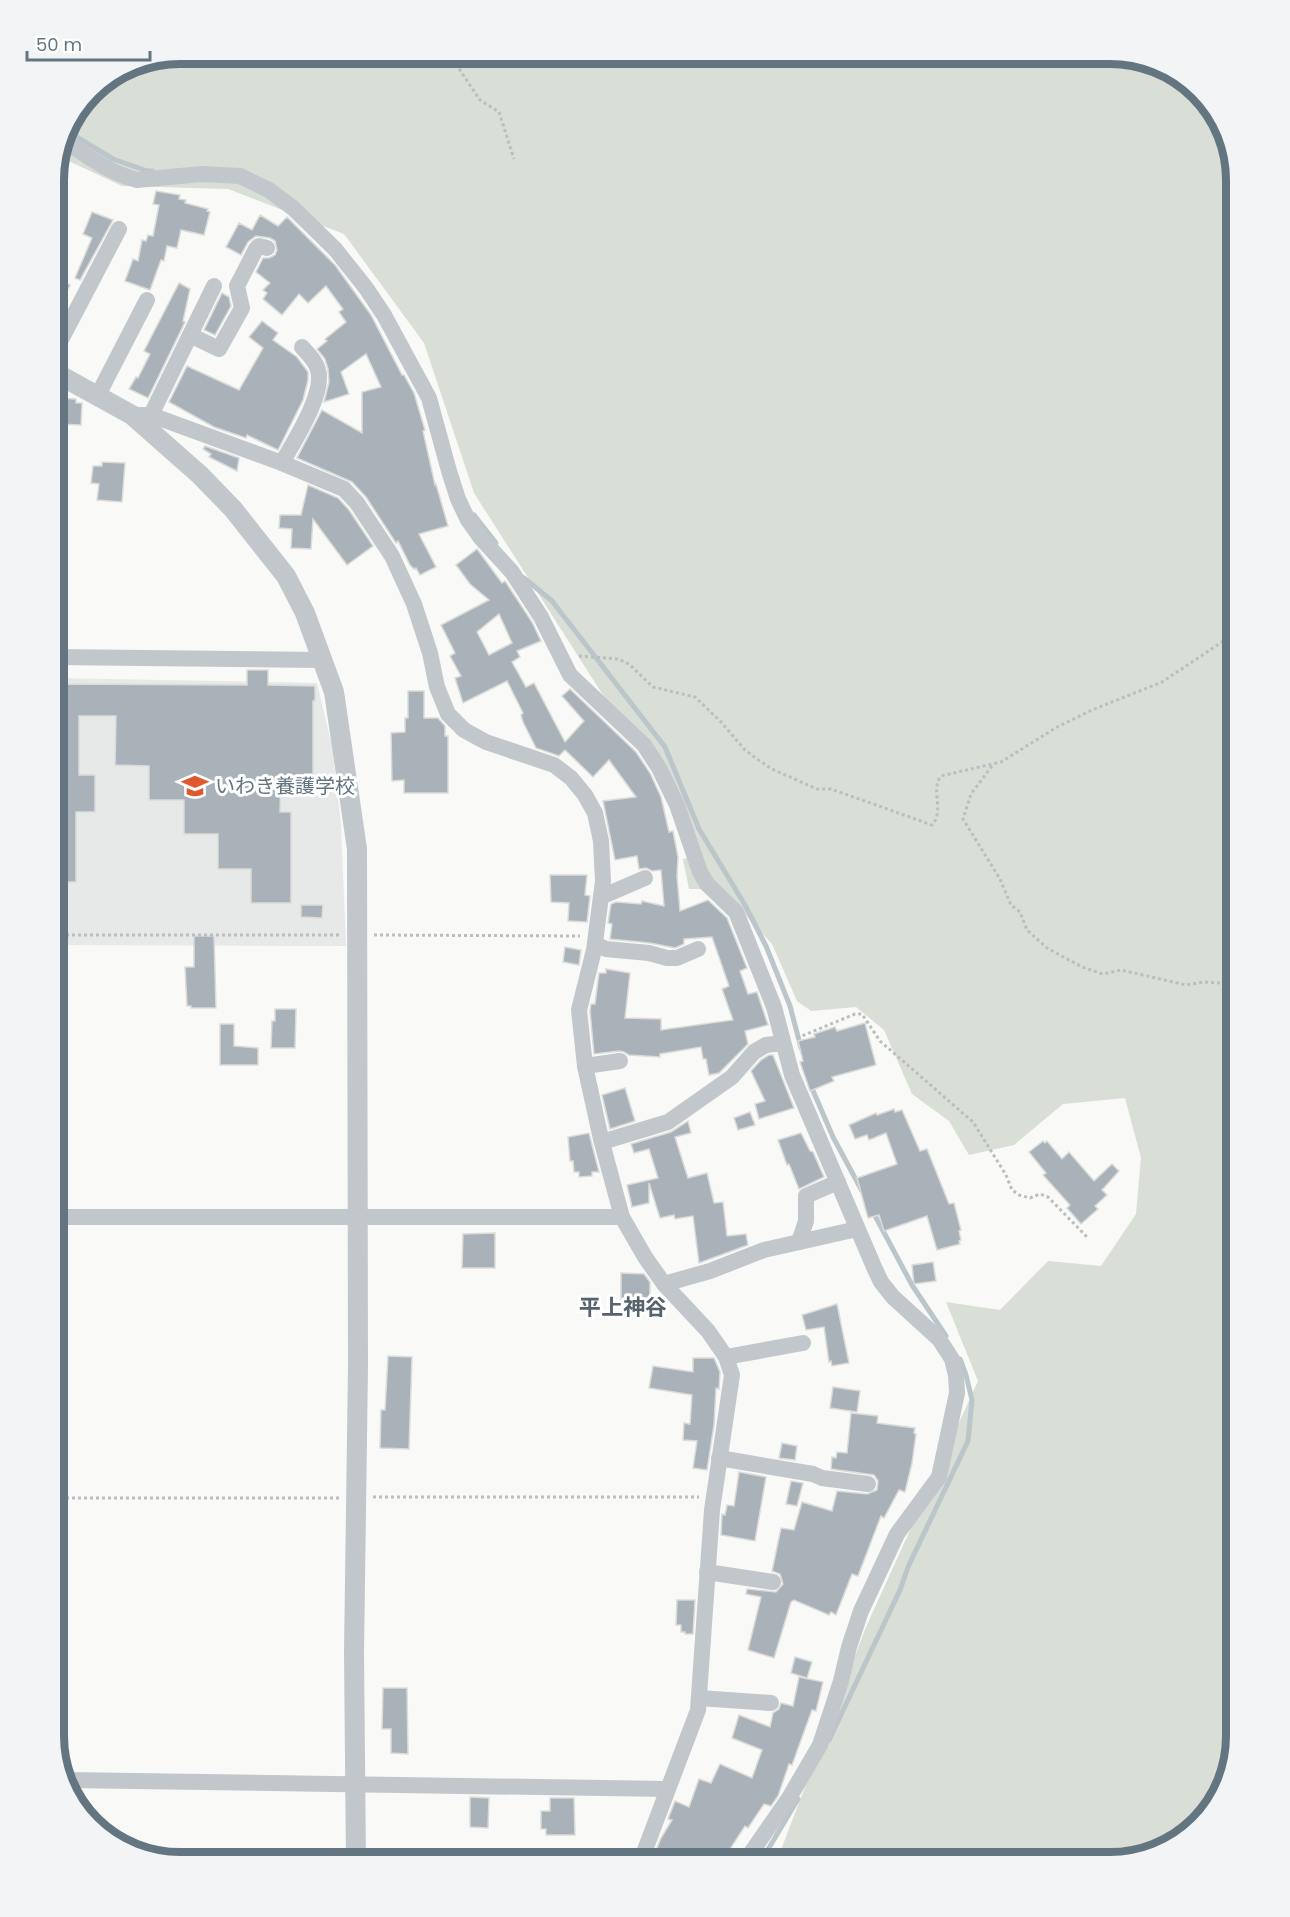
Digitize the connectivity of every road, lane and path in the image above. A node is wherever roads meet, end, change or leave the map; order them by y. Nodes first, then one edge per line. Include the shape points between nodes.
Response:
1 (456, 64) edge
2 (70, 145) edge
3 (514, 159) dead end
4 (119, 229) dead end
5 (267, 248) dead end
6 (213, 286) dead end
7 (147, 300) dead end
8 (65, 332) edge
9 (190, 335) junction
10 (302, 347) dead end
11 (65, 378) edge
12 (98, 395) junction
13 (141, 415) junction
14 (282, 463) junction
15 (1226, 640) edge
16 (559, 654) junction
17 (65, 657) edge
18 (322, 660) junction
19 (993, 765) junction
20 (645, 878) dead end
21 (601, 897) junction
22 (65, 935) edge
23 (357, 935) junction
24 (596, 940) junction
25 (698, 949) dead end
26 (1226, 983) edge
27 (783, 1043) junction
28 (620, 1061) dead end
29 (585, 1066) junction
30 (602, 1142) junction
31 (838, 1182) junction
32 (64, 1217) edge
33 (622, 1217) junction
34 (357, 1218) junction
35 (857, 1229) junction
36 (1088, 1238) dead end
37 (799, 1242) junction
38 (664, 1284) junction
39 (803, 1343) dead end
40 (726, 1357) junction
41 (719, 1458) junction
42 (867, 1484) dead end
43 (356, 1497) junction
44 (713, 1497) junction
45 (64, 1498) edge
46 (708, 1572) junction
47 (773, 1582) dead end
48 (699, 1698) junction
49 (771, 1703) dead end
50 (73, 1780) edge
51 (355, 1783) junction
52 (667, 1789) junction
53 (356, 1852) edge
54 (644, 1852) edge
55 (752, 1852) edge

1 - 3 path via 480,100 499,112
2 - 16 street via 92,160 137,180 202,174 240,176 269,190 312,225 384,315 429,399 458,499 468,520 512,572
4 - 8 street
5 - 9 street via 256,249 237,286 242,308 219,349
6 - 9 street
7 - 12 street
9 - 13 street
10 - 14 street via 318,368 319,384
11 - 12 street
12 - 13 street
13 - 14 street
13 - 18 street via 240,517 286,576
14 - 21 street via 344,489 357,503 392,556 414,604 448,714 464,730 486,742 554,765 585,795 595,813 601,841
15 - 19 path via 1162,682 1057,727
16 - 19 path via 608,657 629,664 653,687 695,697 745,750 772,769 817,789 831,789 932,825 937,817 939,778
16 - 27 street via 570,675 644,745 660,768 700,872 736,912 774,1007
17 - 18 street
18 - 23 street via 334,692 357,849
19 - 26 path via 970,794 963,819 1027,930 1047,948 1103,974 1121,970 1186,985
20 - 21 street
21 - 24 street
22 - 23 path
23 - 24 path
23 - 34 street
24 - 25 street via 606,949 667,958
24 - 29 street via 579,1010
27 - 30 street via 766,1045 754,1052 732,1077 668,1122
27 - 31 street via 792,1075
27 - 36 path via 861,1014 880,1041 973,1122 1012,1190 1030,1198 1040,1194 1048,1197
28 - 29 street
29 - 30 street
30 - 33 street
31 - 35 street
31 - 37 street via 806,1196 806,1221
32 - 34 street
33 - 34 street
33 - 38 street
34 - 43 street
35 - 37 street
35 - 55 street via 881,1282 906,1311 939,1339 952,1359 957,1393 954,1412 939,1477 897,1534 861,1611 820,1745
37 - 38 street
38 - 40 street via 708,1330
39 - 40 street
40 - 41 street via 732,1374
41 - 42 street
41 - 44 street
43 - 44 path
43 - 45 path
43 - 51 street
44 - 46 street
46 - 47 street
46 - 48 street
48 - 49 street
48 - 52 street via 698,1710
50 - 51 street
51 - 52 street
51 - 53 street
52 - 54 street

